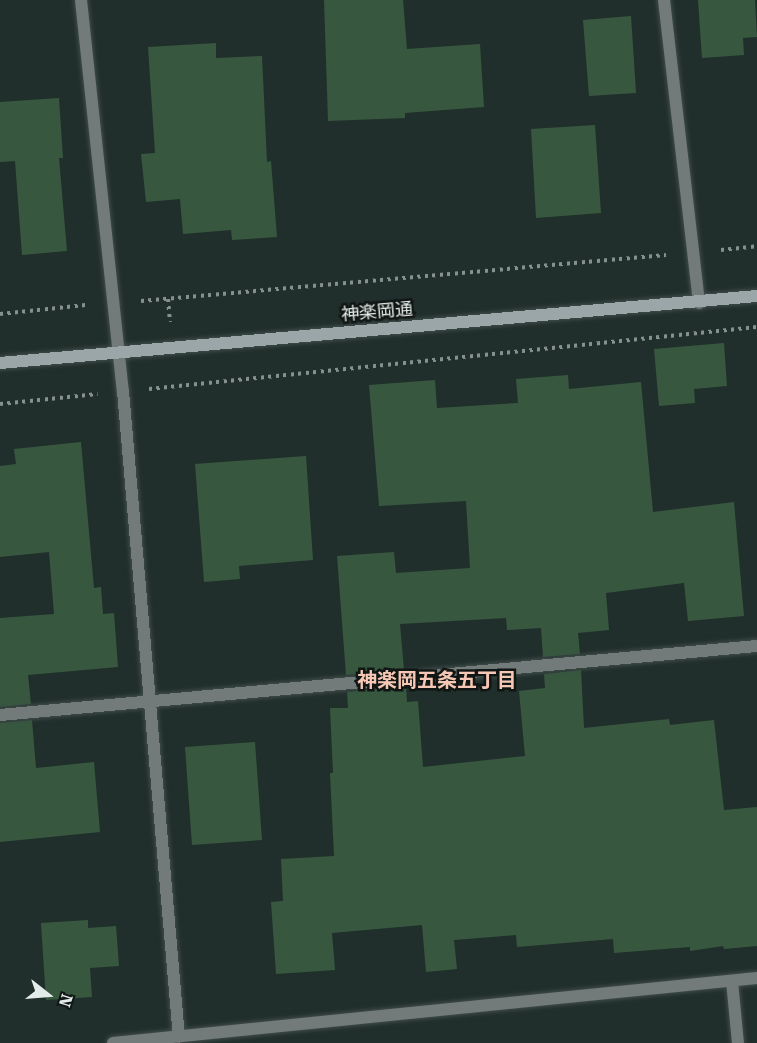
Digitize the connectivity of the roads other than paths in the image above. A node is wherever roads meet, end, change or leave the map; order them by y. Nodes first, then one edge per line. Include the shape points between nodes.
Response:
1 (81, 0) edge
2 (664, 0) edge
3 (757, 296) edge
4 (699, 303) junction
5 (117, 351) junction
6 (0, 363) edge
7 (757, 646) edge
8 (148, 702) junction
9 (0, 715) edge
10 (757, 978) edge
11 (732, 981) junction
12 (179, 1037) junction
13 (113, 1043) edge
14 (738, 1043) edge

1 - 5 street
2 - 4 street
3 - 4 street, 神楽岡通
4 - 5 street, 神楽岡通
5 - 6 street, 神楽岡通
5 - 8 street
7 - 8 street
8 - 9 street
8 - 12 street
10 - 11 street
11 - 12 street
11 - 14 street
12 - 13 street

